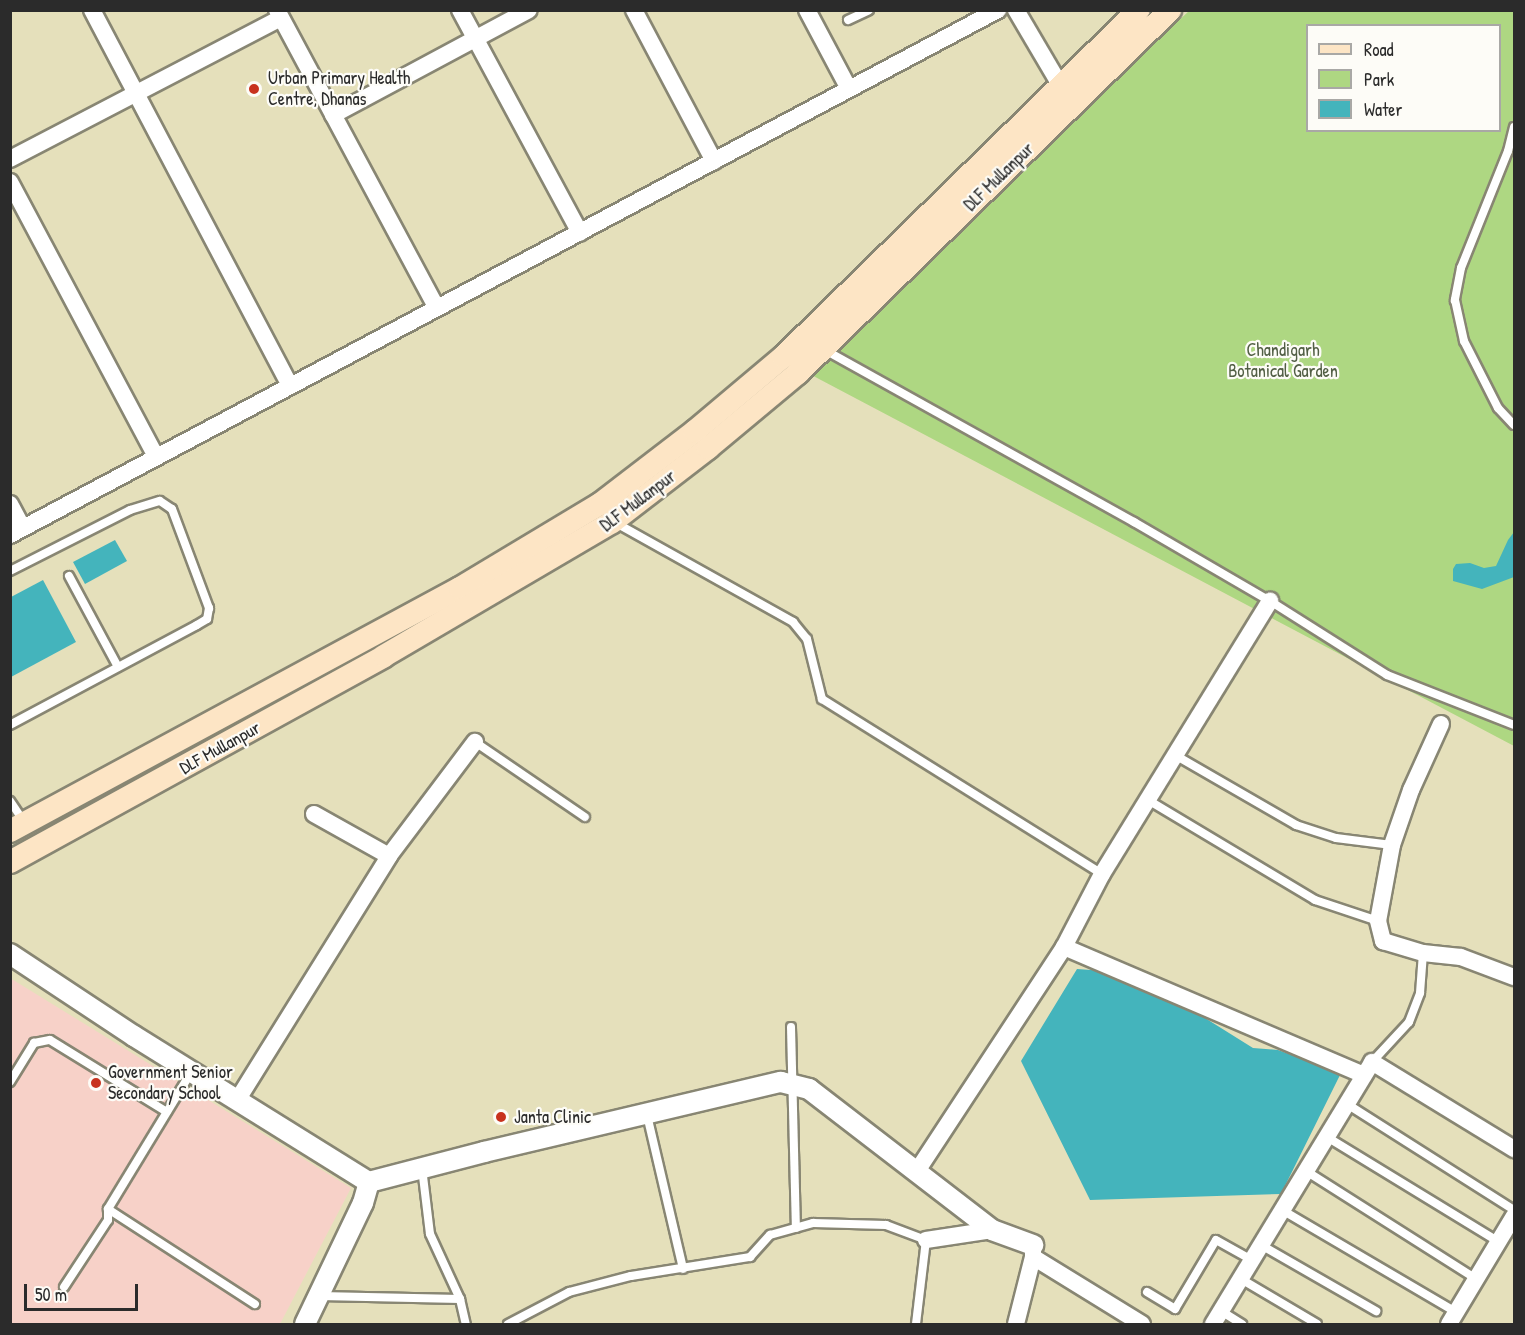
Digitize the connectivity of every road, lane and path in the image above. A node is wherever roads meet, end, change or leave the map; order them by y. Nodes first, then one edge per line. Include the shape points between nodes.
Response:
1 (92, 10) edge
2 (460, 10) edge
3 (529, 10) edge
4 (634, 10) edge
5 (807, 10) edge
6 (869, 10) edge
7 (998, 10) edge
8 (1016, 10) edge
9 (1139, 10) edge
10 (1170, 10) edge
11 (279, 14) edge
12 (848, 20) dead end
13 (475, 39) junction
14 (849, 89) junction
15 (136, 93) junction
16 (1066, 96) junction
17 (333, 114) junction
18 (1515, 127) edge
19 (10, 159) edge
20 (714, 161) junction
21 (10, 182) edge
22 (580, 232) junction
23 (437, 308) junction
24 (822, 349) junction
25 (291, 386) junction
26 (1515, 425) edge
27 (156, 457) junction
28 (10, 504) edge
29 (612, 522) junction
30 (17, 532) edge
31 (10, 571) edge
32 (69, 576) dead end
33 (1270, 601) junction
34 (118, 667) junction
35 (1441, 724) dead end
36 (10, 725) edge
37 (1515, 725) edge
38 (475, 742) joint
39 (1175, 755) junction
40 (1148, 800) junction
41 (10, 801) edge
42 (314, 814) dead end
43 (585, 817) dead end
44 (18, 827) edge
45 (1392, 844) junction
46 (389, 856) junction
47 (10, 862) edge
48 (1102, 874) junction
49 (1378, 921) junction
50 (1064, 947) junction
51 (1423, 953) junction
52 (10, 954) edge
53 (1515, 977) edge
54 (791, 1027) dead end
55 (1368, 1069) junction
56 (192, 1071) junction
57 (10, 1082) edge
58 (793, 1085) junction
59 (238, 1099) junction
60 (1347, 1104) junction
61 (167, 1112) junction
62 (646, 1113) junction
63 (1327, 1137) junction
64 (1515, 1149) edge
65 (422, 1168) junction
66 (917, 1171) junction
67 (1306, 1171) junction
68 (369, 1182) junction
69 (108, 1209) junction
70 (1282, 1210) junction
71 (1515, 1210) edge
72 (1515, 1216) edge
73 (796, 1228) junction
74 (992, 1230) junction
75 (926, 1240) junction
76 (1499, 1242) junction
77 (1033, 1251) junction
78 (1256, 1252) junction
79 (682, 1269) junction
80 (1241, 1279) junction
81 (1476, 1279) junction
82 (64, 1287) dead end
83 (1147, 1292) dead end
84 (320, 1296) junction
85 (460, 1299) junction
86 (255, 1304) dead end
87 (1376, 1311) dead end
88 (1217, 1318) edge
89 (1452, 1318) edge
90 (305, 1324) edge
91 (466, 1324) edge
92 (508, 1324) edge
93 (916, 1324) edge
94 (1016, 1324) edge
95 (1142, 1324) edge
96 (1242, 1324) edge
97 (1317, 1324) edge

1 - 15 street
2 - 13 street
3 - 13 street
4 - 20 street
5 - 14 street
6 - 12 lane
7 - 14 street
8 - 16 street
9 - 16 main road, DLF Mullanpur
10 - 16 main road, DLF Mullanpur
11 - 15 street
11 - 17 street
13 - 17 street
13 - 22 street
14 - 20 street
15 - 19 street
15 - 25 street
16 - 24 main road, DLF Mullanpur
16 - 44 main road, DLF Mullanpur via 783,357 600,504 460,588
17 - 23 street
18 - 26 lane via 1461,267 1455,300 1464,341 1498,408
20 - 22 street
21 - 27 street
22 - 23 street
23 - 25 street
24 - 29 main road, DLF Mullanpur via 708,448
24 - 33 lane
25 - 27 street
27 - 30 street
28 - 30 street
29 - 47 main road, DLF Mullanpur via 374,662
29 - 48 lane via 793,622 807,639 822,699
31 - 34 lane via 141,505 160,501 172,509 208,602 207,619
32 - 34 lane
33 - 37 lane via 1387,675
33 - 39 street
34 - 36 lane
35 - 45 street
38 - 43 lane
38 - 46 street
39 - 40 street
39 - 45 lane via 1296,825 1336,838
40 - 48 street
40 - 49 lane via 1315,900
41 - 44 lane
42 - 46 street
45 - 49 street
46 - 59 street
48 - 50 street
49 - 51 street via 1383,941
50 - 55 street
50 - 66 street
51 - 53 street via 1461,957
51 - 55 lane via 1420,993 1409,1022
52 - 56 street
54 - 58 lane
55 - 60 street
55 - 64 street
56 - 59 street
56 - 61 lane
57 - 61 lane via 34,1043 50,1040
58 - 62 street via 781,1082
58 - 66 street via 809,1089
58 - 73 lane
59 - 68 street
60 - 63 street
60 - 71 lane
61 - 69 lane
62 - 65 street
62 - 79 lane
63 - 67 street
63 - 76 lane
65 - 68 street
65 - 85 lane via 430,1234
66 - 74 street
67 - 70 street
67 - 81 lane
68 - 84 street
69 - 82 lane via 108,1220
69 - 86 lane
70 - 78 street
70 - 89 lane
72 - 76 street
73 - 75 lane via 813,1223 886,1225
73 - 79 lane via 770,1235 750,1257
74 - 75 street
74 - 77 street
75 - 93 lane
76 - 81 street
77 - 94 street
77 - 95 street
78 - 80 street
78 - 83 lane via 1216,1240 1175,1309
78 - 87 lane
79 - 92 lane via 631,1276 569,1292
80 - 88 street
80 - 97 lane
81 - 89 street
84 - 85 lane
84 - 90 street
85 - 91 lane
88 - 96 lane

